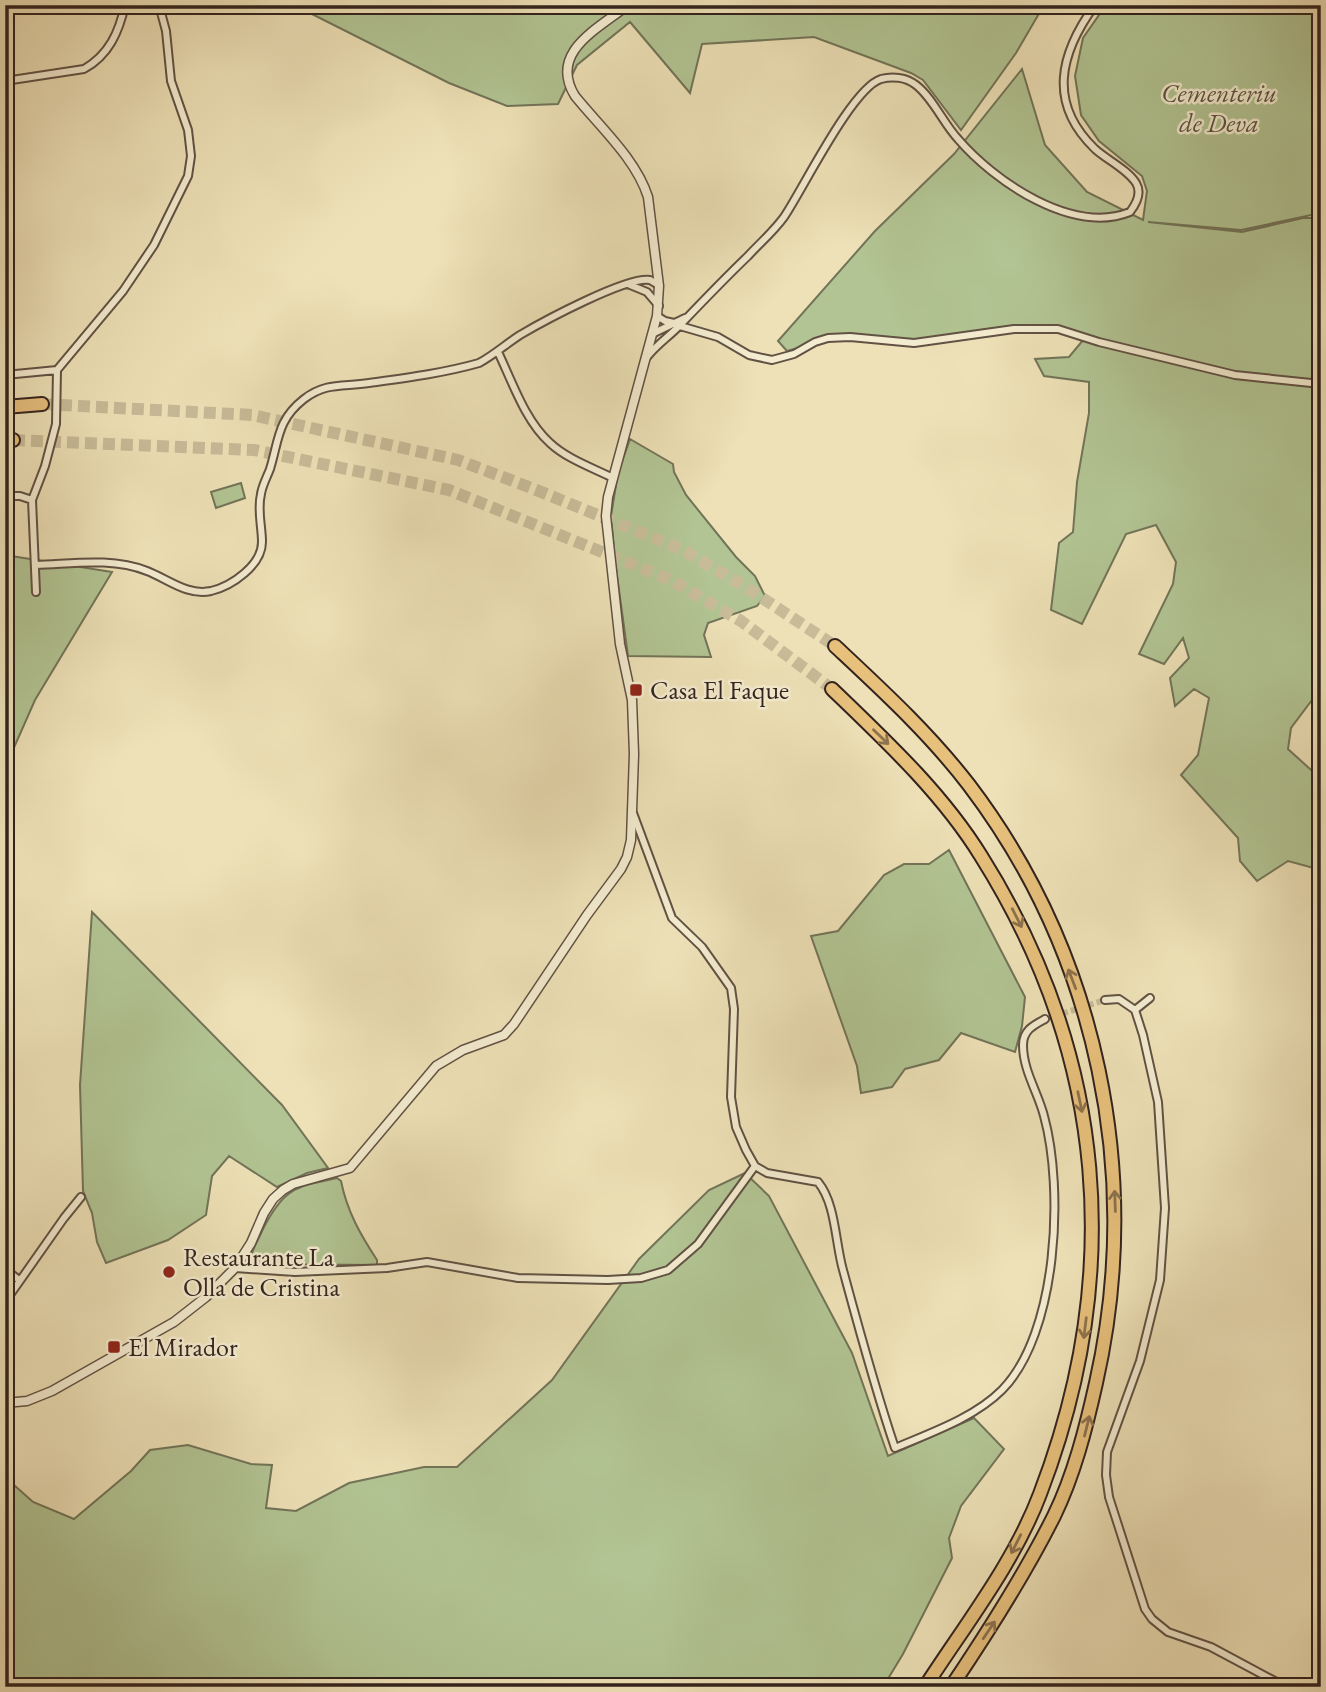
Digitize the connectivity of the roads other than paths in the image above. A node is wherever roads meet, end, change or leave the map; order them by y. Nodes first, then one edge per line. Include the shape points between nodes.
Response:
1 (125, 5) edge
2 (159, 5) edge
3 (628, 5) edge
4 (1096, 5) edge
5 (5, 81) edge
6 (630, 285) junction
7 (659, 286) junction
8 (639, 287) junction
9 (659, 306) junction
10 (657, 316) junction
11 (677, 324) junction
12 (652, 334) junction
13 (669, 334) junction
14 (498, 352) junction
15 (645, 358) junction
16 (57, 370) junction
17 (5, 375) edge
18 (1321, 384) edge
19 (42, 404) tunnel mouth
20 (5, 407) edge
21 (613, 478) junction
22 (5, 496) edge
23 (32, 500) junction
24 (36, 565) junction
25 (36, 592) dead end
26 (835, 646) tunnel mouth
27 (832, 690) tunnel mouth
28 (633, 813) junction
29 (1150, 998) dead end
30 (1105, 1000) tunnel mouth
31 (1135, 1010) junction
32 (1045, 1019) tunnel mouth
33 (755, 1166) junction
34 (82, 1197) dead end
35 (235, 1268) junction
36 (5, 1269) edge
37 (19, 1280) junction
38 (5, 1302) edge
39 (5, 1403) edge
40 (1321, 1682) edge
41 (925, 1687) edge
42 (951, 1687) edge
43 (1292, 1687) edge
44 (1303, 1687) edge

1 - 5 street via 120,26 104,55 84,69
2 - 16 street via 171,81 188,130 188,176 154,245 123,291
3 - 7 street via 577,46 569,57 567,77 575,96 645,187
4 - 11 street via 1068,52 1063,90 1084,136 1138,185 1139,196 1129,212 1081,215 1028,197 980,161 916,85 903,78 879,80 864,91 841,123 783,218
6 - 7 street via 651,280
6 - 8 street
6 - 14 street via 570,308
7 - 8 street
7 - 9 street
8 - 9 street
9 - 10 street
10 - 11 street
10 - 12 street
11 - 12 street
11 - 13 street
11 - 18 street via 772,360 828,338 914,343 1014,329 1058,329 1235,375
12 - 13 street
12 - 15 street
13 - 15 street
14 - 21 street via 548,442
14 - 24 street via 466,367 320,388 294,407 278,433 260,495 262,545 248,570 226,586 192,592 147,571 119,565 78,561
15 - 21 street
16 - 17 street
16 - 23 street via 56,424
19 - 20 highway
21 - 28 street via 607,533 620,644 632,700
22 - 23 street
23 - 24 street
24 - 25 street
42 -> 26 highway via 1004,1608 1055,1514 1084,1436 1107,1335 1115,1244 1114,1177 1105,1101 1090,1032 1043,905 969,786 928,735
27 -> 41 highway via 901,756 943,805 981,854 1017,918 1066,1035 1092,1181 1092,1261 1085,1334 1067,1416 1039,1497 1012,1551
28 - 33 street via 673,918 702,947 731,988 731,1097 736,1127
28 - 35 street via 631,840 621,869 514,1024 504,1035 436,1066 350,1168 283,1190 264,1213
29 - 31 street
30 - 31 street via 1119,999
31 - 43 street via 1158,1102 1166,1209 1160,1280 1140,1361 1107,1452 1109,1497 1145,1609 1159,1627
32 - 33 street via 1028,1029 1023,1042 1025,1067 1044,1115 1054,1172 1049,1282 1018,1369 1001,1391 980,1407 937,1430 894,1448 842,1268 825,1190 818,1182 767,1173
33 - 35 street via 698,1244 668,1270 641,1278 518,1278 427,1262 295,1272
34 - 37 street
35 - 39 street via 174,1322 52,1391 27,1401
36 - 37 street
37 - 38 street
40 - 44 street

